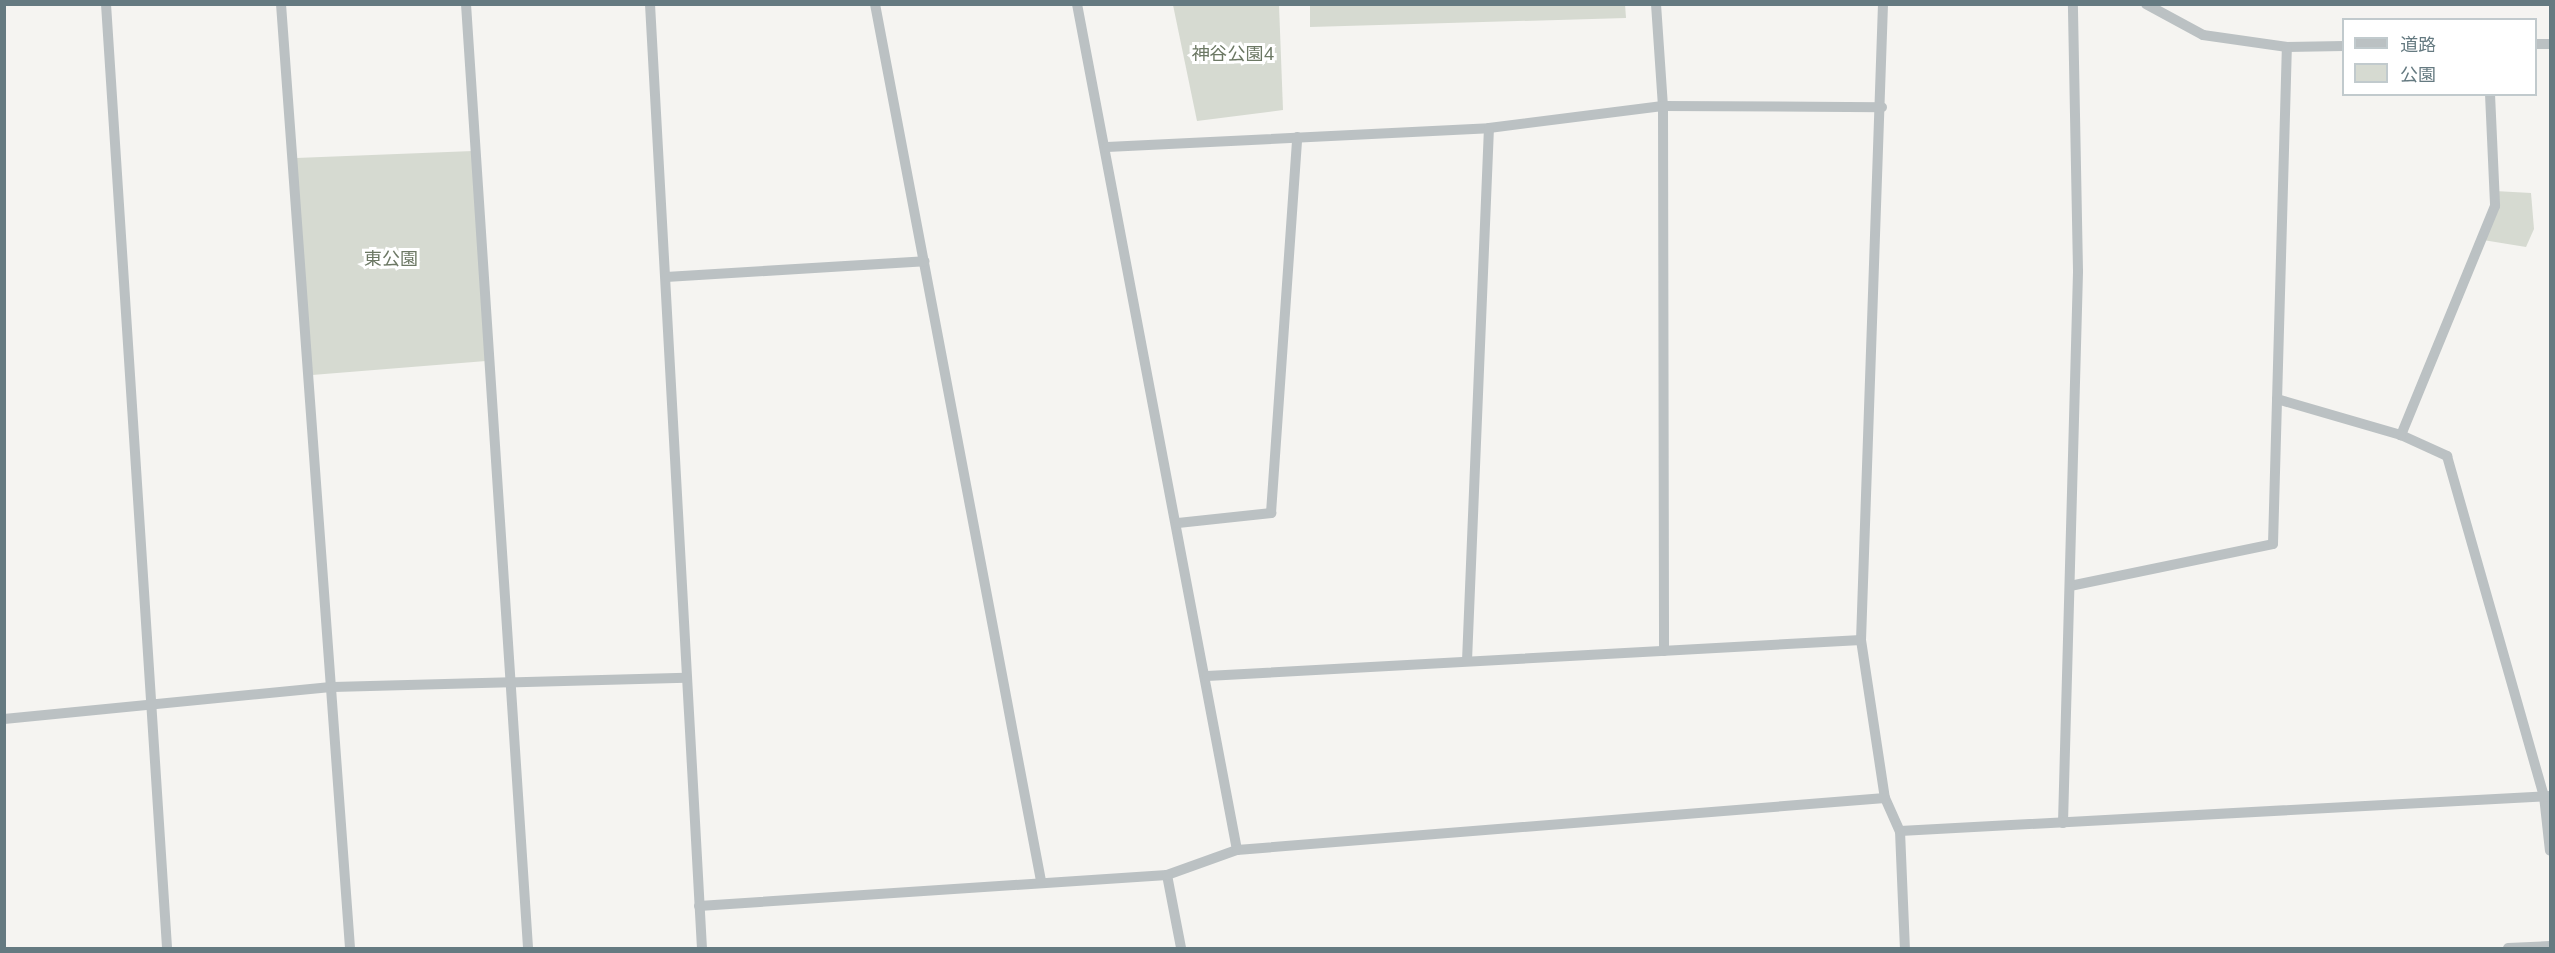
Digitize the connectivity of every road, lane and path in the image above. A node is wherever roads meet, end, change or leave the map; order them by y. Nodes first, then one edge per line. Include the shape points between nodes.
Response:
1 (105, 4) edge
2 (281, 4) edge
3 (466, 4) edge
4 (650, 4) edge
5 (875, 4) edge
6 (1077, 4) edge
7 (1656, 4) edge
8 (1883, 4) edge
9 (2073, 4) edge
10 (2146, 4) edge
11 (2342, 46) edge
12 (2287, 47) junction
13 (2490, 96) edge
14 (1663, 106) junction
15 (1882, 107) junction
16 (1489, 128) junction
17 (1297, 137) junction
18 (1107, 147) junction
19 (925, 261) junction
20 (666, 277) junction
21 (2277, 399) junction
22 (2401, 435) junction
23 (1178, 523) junction
24 (2070, 586) junction
25 (1861, 640) junction
26 (1664, 651) junction
27 (1467, 661) junction
28 (1207, 676) junction
29 (686, 678) junction
30 (512, 686) junction
31 (333, 687) junction
32 (153, 705) junction
33 (4, 719) edge
34 (2547, 796) edge
35 (1885, 798) junction
36 (2063, 823) junction
37 (1900, 831) junction
38 (1238, 850) junction
39 (2550, 851) edge
40 (1167, 875) junction
41 (1041, 881) junction
42 (699, 906) junction
43 (2550, 946) edge
44 (167, 948) edge
45 (350, 948) edge
46 (528, 948) edge
47 (702, 948) edge
48 (1181, 948) edge
49 (1905, 948) edge
50 (2508, 948) edge

1 - 32 street
2 - 31 street
3 - 30 street
4 - 20 street
5 - 19 street
6 - 18 street
7 - 14 street
8 - 15 street
9 - 24 street via 2078,271
10 - 12 street via 2203,34
11 - 12 street
12 - 21 street
13 - 22 street via 2495,206
14 - 15 street
14 - 16 street
14 - 26 street
15 - 25 street
16 - 17 street
16 - 27 street
17 - 18 street
17 - 23 street via 1271,513
18 - 23 street
19 - 20 street
19 - 41 street
20 - 29 street
21 - 22 street
21 - 24 street via 2273,544
22 - 34 street via 2447,456
23 - 28 street
24 - 36 street
25 - 26 street
25 - 35 street
26 - 27 street
27 - 28 street
28 - 38 street
29 - 30 street
29 - 42 street
30 - 31 street
30 - 46 street
31 - 32 street
31 - 45 street
32 - 33 street
32 - 44 street
34 - 36 street
34 - 39 street
35 - 37 street
35 - 38 street
36 - 37 street
37 - 49 street
38 - 40 street
40 - 41 street
40 - 48 street
41 - 42 street
42 - 47 street
43 - 50 street

